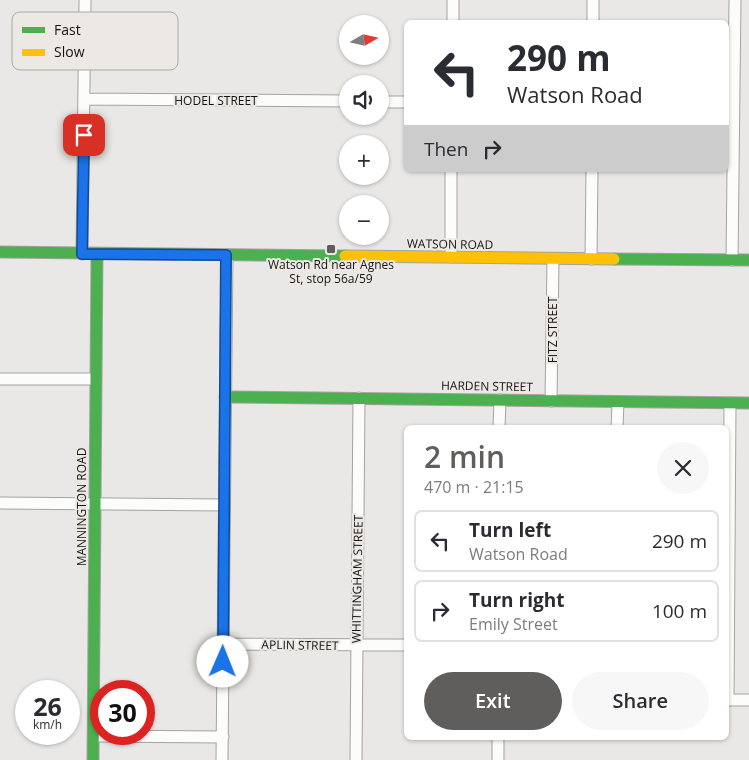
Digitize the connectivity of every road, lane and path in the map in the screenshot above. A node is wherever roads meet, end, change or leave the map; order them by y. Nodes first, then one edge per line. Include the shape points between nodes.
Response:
1 (453, 0) edge
2 (593, 0) edge
3 (735, 0) edge
4 (453, 20) edge
5 (593, 20) edge
6 (85, 70) edge
7 (85, 99) junction
8 (339, 102) edge
9 (389, 102) edge
10 (404, 102) edge
11 (451, 172) edge
12 (592, 172) edge
13 (0, 252) edge
14 (82, 254) junction
15 (97, 254) junction
16 (226, 255) junction
17 (451, 257) junction
18 (553, 259) junction
19 (591, 259) junction
20 (732, 260) junction
21 (749, 260) edge
22 (0, 379) edge
23 (96, 379) junction
24 (225, 396) junction
25 (359, 398) junction
26 (500, 400) junction
27 (552, 401) junction
28 (618, 402) junction
29 (749, 403) edge
30 (730, 404) junction
31 (499, 425) edge
32 (617, 425) edge
33 (0, 503) edge
34 (729, 503) edge
35 (94, 504) junction
36 (224, 505) junction
37 (224, 644) junction
38 (357, 645) junction
39 (404, 645) edge
40 (94, 680) edge
41 (729, 700) edge
42 (749, 700) edge
43 (155, 736) edge
44 (222, 737) junction
45 (498, 740) edge
46 (94, 745) edge
47 (93, 760) edge
48 (222, 760) edge
49 (356, 760) edge
50 (498, 760) edge

1 - 4 street
2 - 5 street
3 - 20 street
6 - 7 street
7 - 8 street, HODEL STREET
7 - 14 street
9 - 10 street
11 - 17 street
12 - 19 street
13 - 14 street, WATSON ROAD
14 - 15 street, WATSON ROAD
15 - 16 street, WATSON ROAD
15 - 23 street, MANNINGTON ROAD
16 - 17 street, WATSON ROAD
16 - 24 street
17 - 18 street, WATSON ROAD
18 - 19 street, WATSON ROAD
18 - 27 street, FITZ STREET
19 - 20 street, WATSON ROAD
20 - 21 street, WATSON ROAD
22 - 23 street
23 - 35 street, MANNINGTON ROAD
24 - 25 street, HARDEN STREET
24 - 36 street
25 - 26 street, HARDEN STREET
25 - 38 street, WHITTINGHAM STREET
26 - 27 street, HARDEN STREET
26 - 31 street
27 - 28 street, HARDEN STREET
28 - 30 street, HARDEN STREET
28 - 32 street
29 - 30 street, HARDEN STREET
30 - 34 street
33 - 35 street
35 - 36 street
35 - 40 street, MANNINGTON ROAD
36 - 37 street
37 - 38 street, APLIN STREET
37 - 44 street
38 - 39 street, APLIN STREET
38 - 49 street, WHITTINGHAM STREET
41 - 42 street
43 - 44 street
44 - 48 street
45 - 50 street
46 - 47 street, MANNINGTON ROAD

